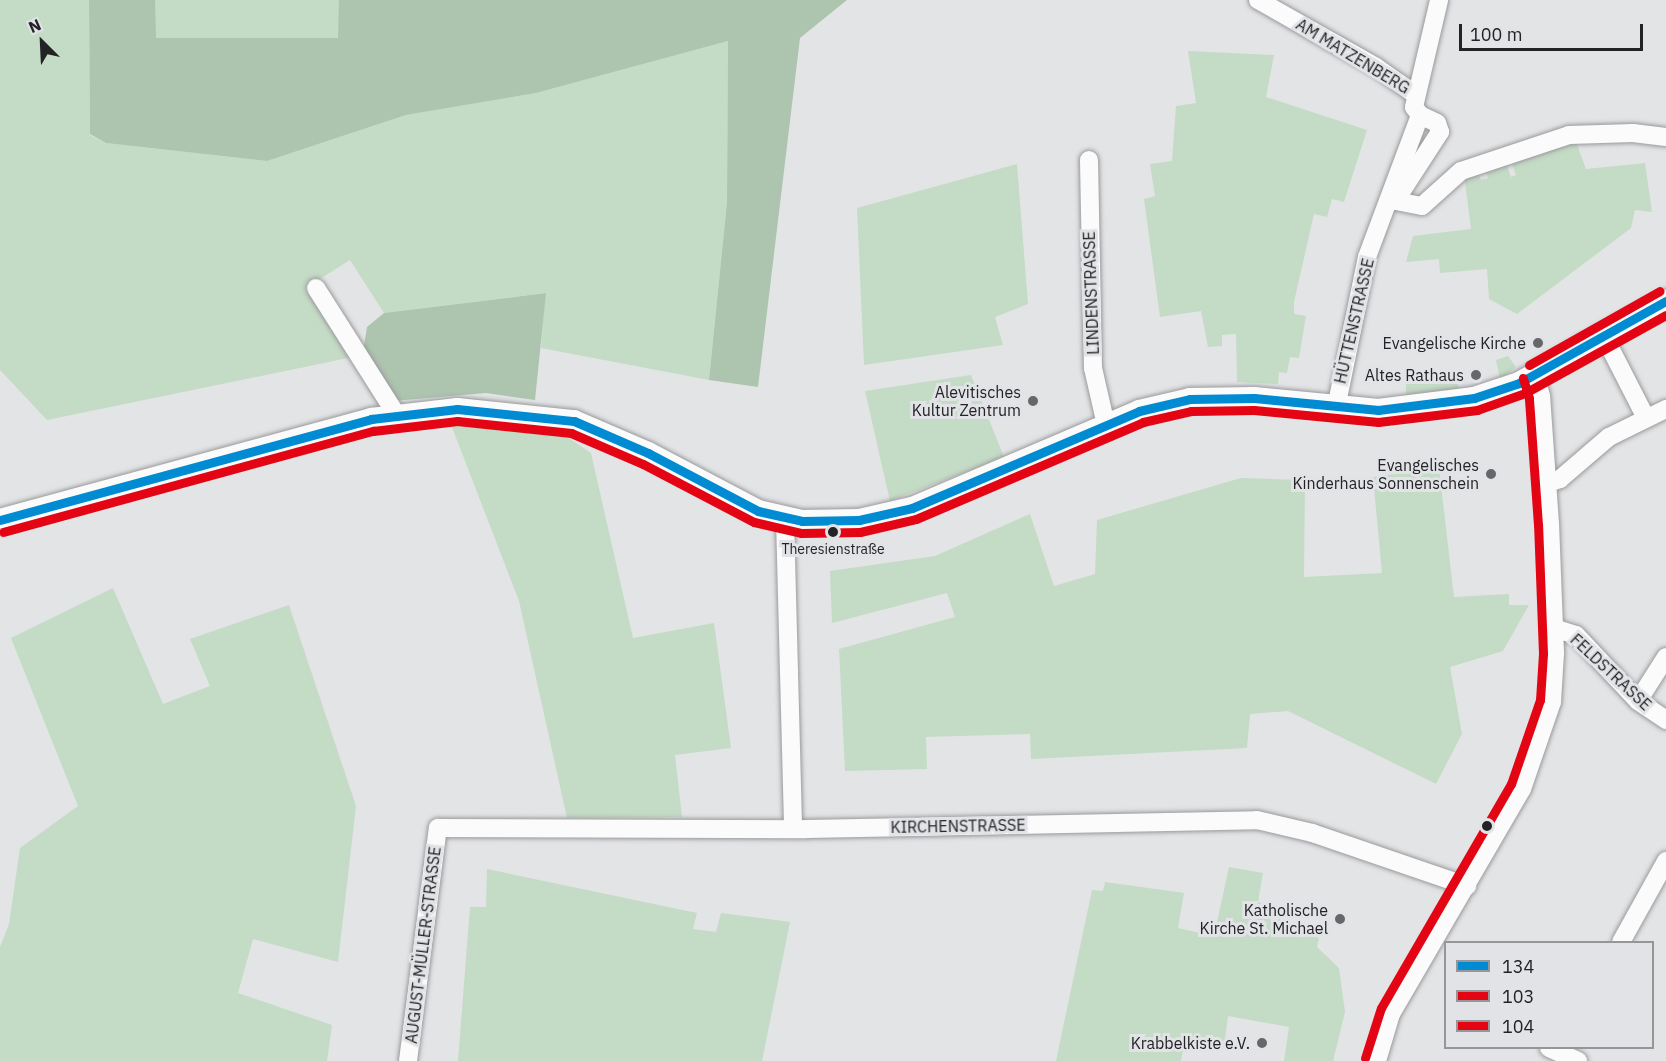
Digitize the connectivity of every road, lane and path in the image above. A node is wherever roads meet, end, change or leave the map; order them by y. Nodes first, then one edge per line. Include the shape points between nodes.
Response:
1 (1258, 0) edge
2 (1439, 0) edge
3 (1416, 95) junction
4 (1666, 137) edge
5 (1089, 160) dead end
6 (1393, 202) junction
7 (316, 288) dead end
8 (1666, 301) edge
9 (1604, 336) junction
10 (1535, 375) junction
11 (1336, 408) junction
12 (1666, 409) edge
13 (396, 414) junction
14 (1646, 418) junction
15 (1106, 425) junction
16 (1548, 483) junction
17 (785, 519) junction
18 (0, 520) edge
19 (1554, 628) junction
20 (1666, 657) edge
21 (1638, 701) junction
22 (1666, 720) edge
23 (438, 828) joint
24 (793, 829) junction
25 (1666, 861) edge
26 (1467, 886) junction
27 (1621, 941) edge
28 (1555, 1052) edge
29 (408, 1061) edge
30 (1377, 1061) edge
31 (1578, 1061) edge

1 - 3 street, AM MATZENBERG via 1376,66
2 - 3 street, HÜTTENSTRASSE
3 - 6 street, HÜTTENSTRASSE via 1414,107 1420,115
4 - 6 street via 1633,133 1569,135 1461,171 1422,206
5 - 15 street, LINDENSTRASSE via 1093,368
6 - 11 street, HÜTTENSTRASSE via 1367,257
7 - 13 street
8 - 9 main road
9 - 10 main road
9 - 14 street
10 - 11 main road via 1497,392 1444,404 1388,410
10 - 16 street via 1541,396
11 - 15 main road via 1254,398 1190,399 1139,411
12 - 14 street
13 - 17 main road via 485,410 574,421 648,453 738,502
13 - 18 main road
14 - 16 street via 1609,436 1560,479
15 - 17 main road via 896,512 835,523
16 - 19 street
17 - 24 street
19 - 21 street, FELDSTRASSE via 1576,635
19 - 26 street via 1552,702 1541,742 1522,789
20 - 21 street
21 - 22 street, FELDSTRASSE
23 - 24 street, KIRCHENSTRASSE
23 - 29 street, AUGUST-MÜLLER-STRASSE
24 - 26 street, KIRCHENSTRASSE via 1257,820 1312,832
25 - 27 street
26 - 30 street via 1391,1014
28 - 31 street

